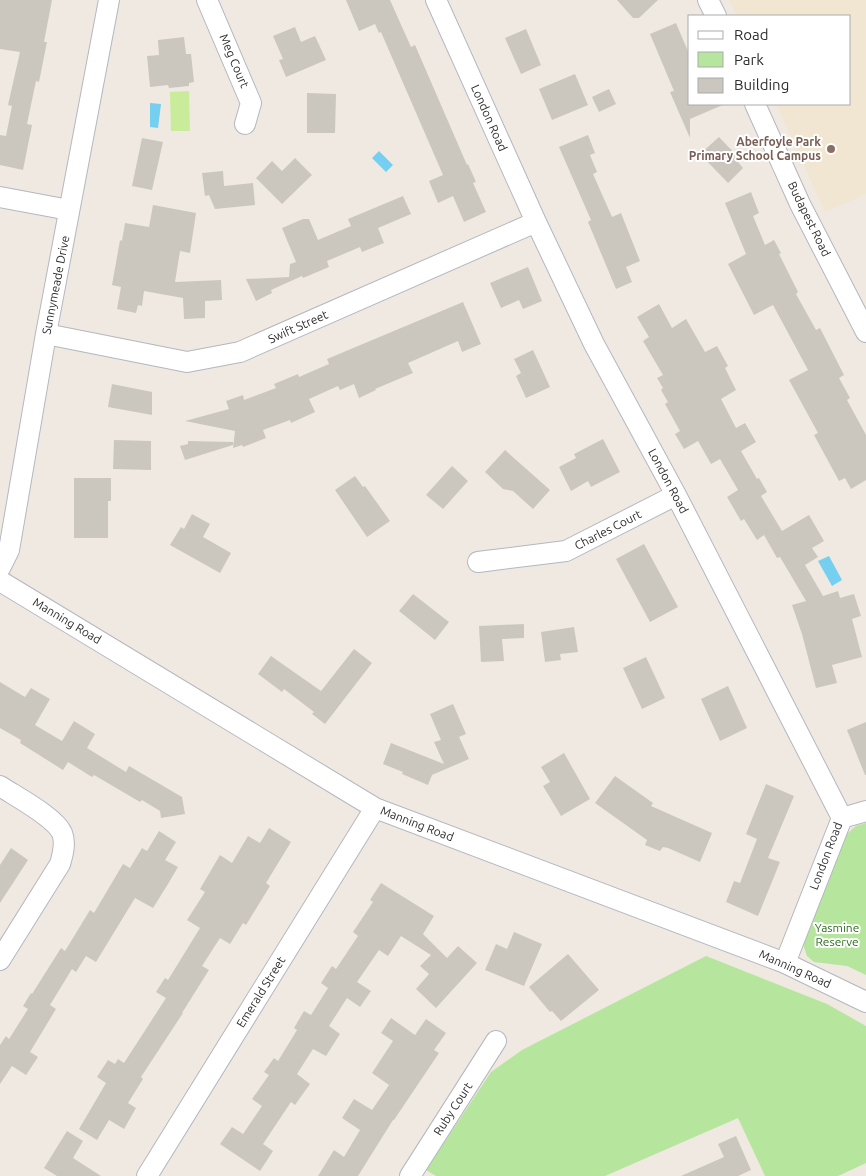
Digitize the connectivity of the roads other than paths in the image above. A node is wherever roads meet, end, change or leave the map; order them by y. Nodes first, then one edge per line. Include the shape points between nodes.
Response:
1 (109, 0) edge
2 (207, 0) edge
3 (436, 0) edge
4 (708, 0) edge
5 (716, 15) edge
6 (755, 105) edge
7 (246, 124) dead end
8 (0, 197) edge
9 (70, 210) junction
10 (536, 222) junction
11 (866, 332) edge
12 (46, 334) junction
13 (676, 495) junction
14 (478, 562) dead end
15 (0, 568) edge
16 (0, 581) edge
17 (0, 786) edge
18 (375, 808) junction
19 (866, 810) edge
20 (842, 818) junction
21 (0, 960) edge
22 (785, 962) junction
23 (866, 1002) edge
24 (496, 1041) dead end
25 (147, 1176) edge
26 (410, 1176) edge

1 - 9 street, Sunnymeade Drive
2 - 7 street, Meg Court via 251,103
3 - 10 street, London Road
4 - 5 street
6 - 11 street, Budapest Road via 800,204
8 - 9 street
9 - 12 street, Sunnymeade Drive
10 - 12 street, Swift Street via 240,352 186,362
10 - 13 street, London Road via 594,344
12 - 15 street, Sunnymeade Drive via 10,550
13 - 14 street, Charles Court via 566,551
13 - 20 street, London Road
16 - 18 street, Manning Road
17 - 21 street via 49,818 62,833 64,851 60,864
18 - 22 street, Manning Road
18 - 25 street, Emerald Street
19 - 20 street
20 - 22 street, London Road
22 - 23 street, Manning Road
24 - 26 street, Ruby Court

